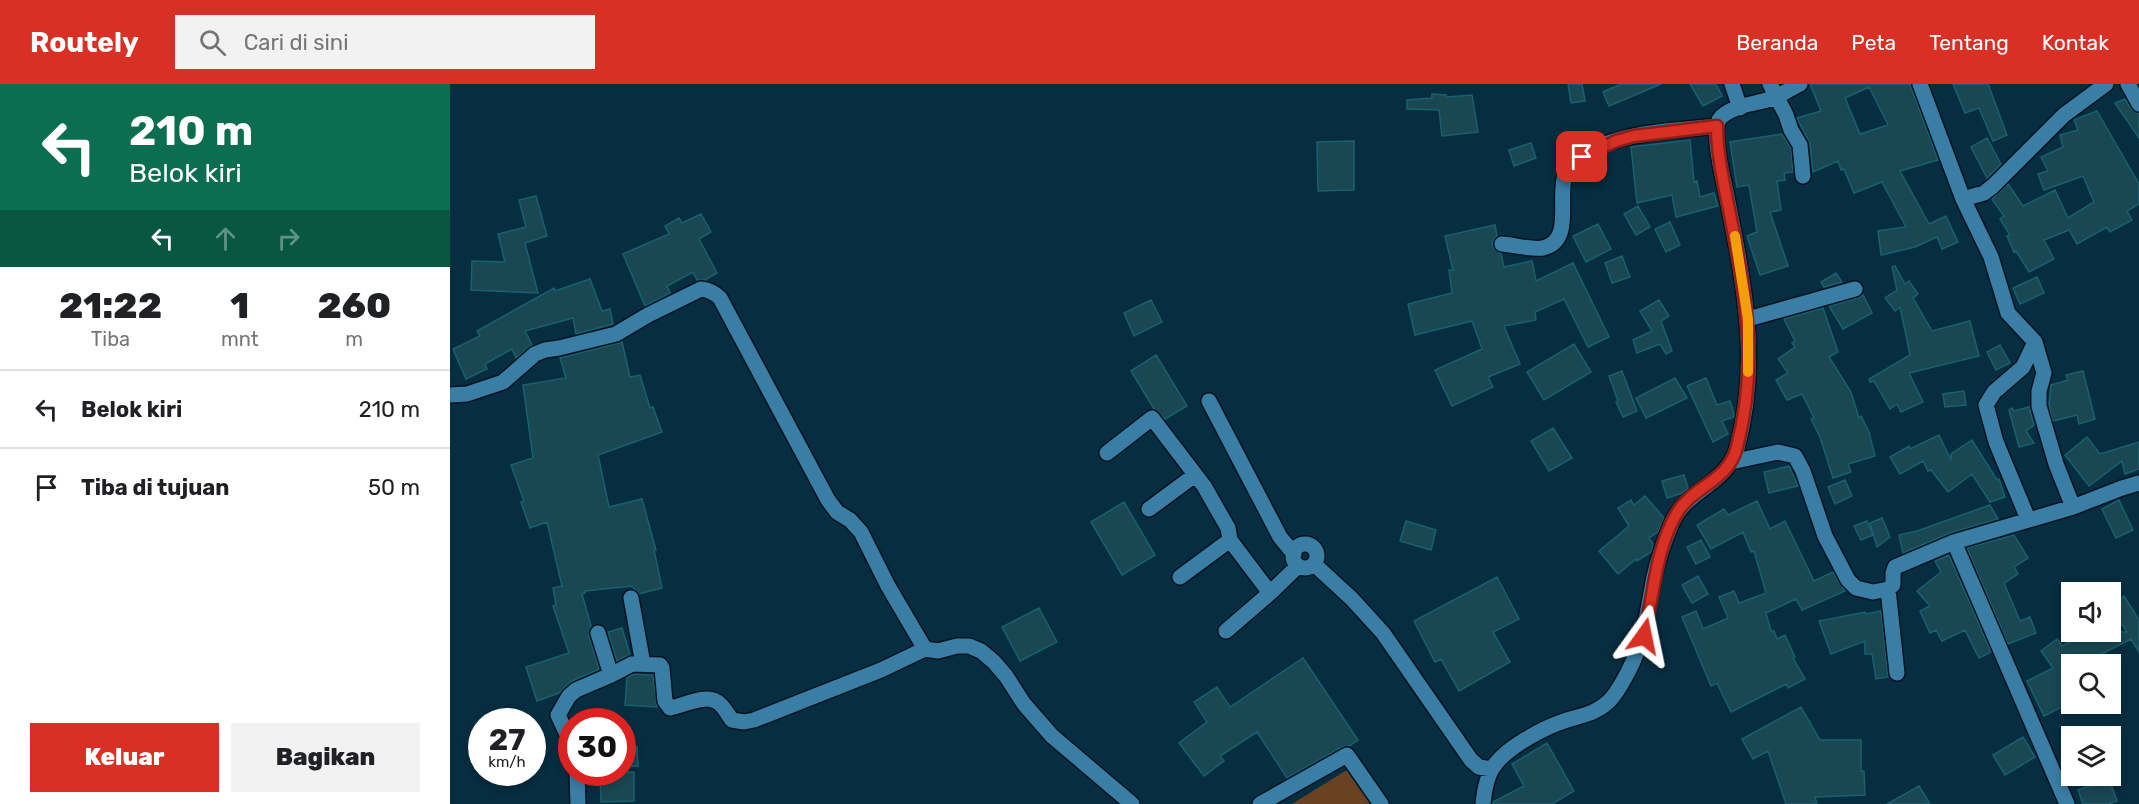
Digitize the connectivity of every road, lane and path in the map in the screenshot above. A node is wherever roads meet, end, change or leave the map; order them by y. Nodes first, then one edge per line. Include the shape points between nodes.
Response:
1 (1732, 84) edge
2 (1800, 84) edge
3 (1920, 84) edge
4 (2106, 84) edge
5 (2128, 84) edge
6 (1773, 91) edge
7 (2139, 104) edge
8 (1740, 108) junction
9 (1717, 126) junction
10 (1803, 176) dead end
11 (1963, 199) junction
12 (1502, 244) dead end
13 (1855, 289) dead end
14 (1748, 319) junction
15 (2035, 342) junction
16 (450, 395) edge
17 (1209, 401) dead end
18 (1107, 453) dead end
19 (1731, 462) junction
20 (1195, 475) junction
21 (2139, 483) edge
22 (2073, 507) junction
23 (1149, 509) dead end
24 (2028, 519) junction
25 (1230, 540) junction
26 (1954, 542) junction
27 (1296, 560) junction
28 (1314, 564) junction
29 (1180, 578) dead end
30 (1888, 590) junction
31 (1270, 593) junction
32 (631, 598) dead end
33 (1226, 631) dead end
34 (598, 633) dead end
35 (925, 650) junction
36 (643, 664) junction
37 (1897, 673) dead end
38 (611, 675) junction
39 (561, 708) edge
40 (1492, 768) junction
41 (577, 786) edge
42 (578, 804) edge
43 (1132, 804) edge
44 (1260, 804) edge
45 (1381, 804) edge
46 (1483, 804) edge
47 (2067, 804) edge

1 - 8 street
2 - 6 street
3 - 11 street
4 - 11 street via 2064,115 1993,186
5 - 7 street
6 - 8 street
6 - 10 street via 1800,145
8 - 9 street via 1720,118
9 - 12 street via 1634,136 1582,157 1566,174 1563,226 1553,244 1542,248
9 - 14 street via 1721,170
11 - 15 street via 1991,258 2008,313
13 - 14 street
14 - 19 street via 1748,386
15 - 22 street via 2044,373 2039,406
15 - 24 street via 2023,367 1994,392 1986,405 1996,442
16 - 35 street via 468,394 503,382 535,354 616,334 701,289 708,290 720,298 833,508 861,532
17 - 27 street
18 - 20 street via 1152,418
19 - 30 street via 1778,452 1795,456 1827,541 1848,580 1860,590
19 - 40 street via 1715,480 1685,502 1672,522 1659,556 1644,636 1614,696 1595,712 1567,720 1522,742
20 - 23 street
20 - 25 street via 1228,528
21 - 22 street
22 - 24 street
24 - 26 street
25 - 29 street
25 - 31 street
26 - 30 street via 1896,566 1893,585
26 - 47 street
27 - 28 street via 1304,568
27 - 28 street via 1297,548 1304,544 1315,550
27 - 31 street
28 - 40 street via 1383,633 1471,760 1479,767
30 - 37 street
31 - 33 street
32 - 36 street
34 - 38 street
35 - 36 street via 744,722 732,720 720,704 711,700 698,699 670,708 665,701 662,668
35 - 43 street via 969,646 981,651 1006,676 1052,736
36 - 38 street via 632,664
38 - 39 street via 576,690
40 - 46 street
41 - 42 street
44 - 45 street via 1347,755

